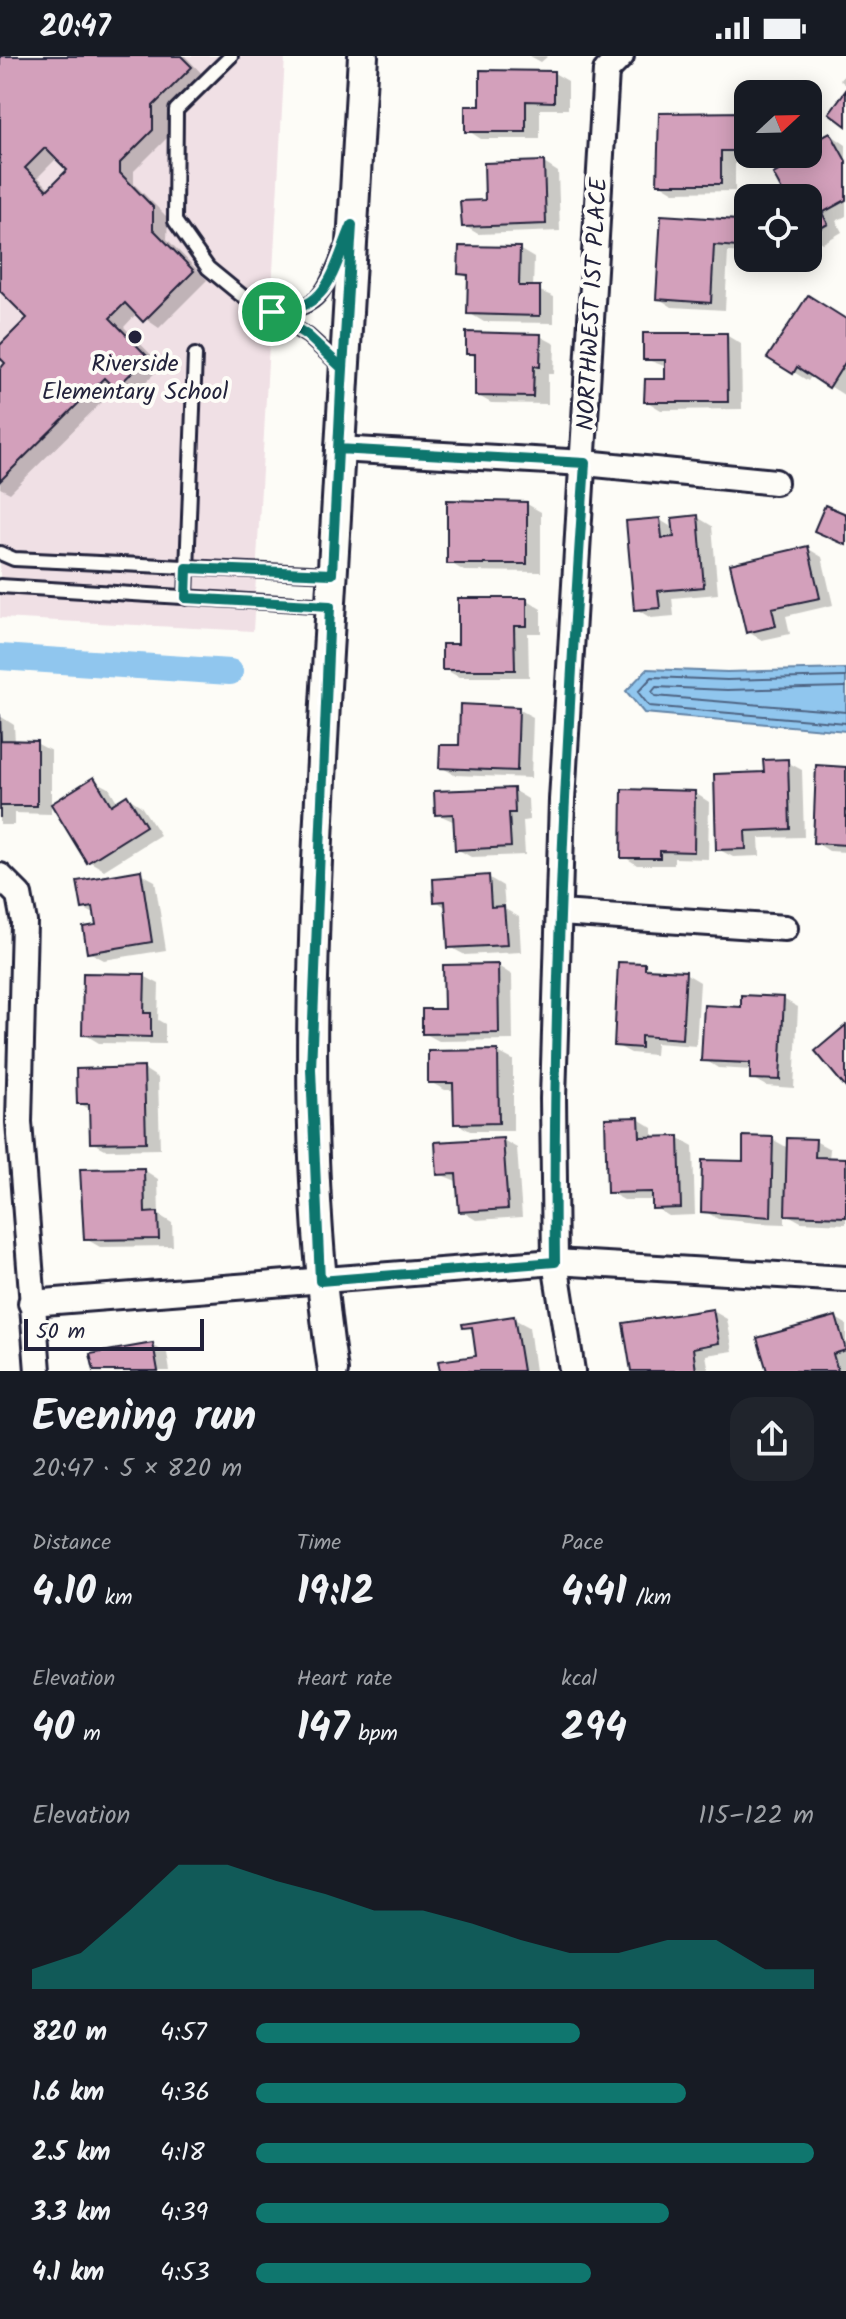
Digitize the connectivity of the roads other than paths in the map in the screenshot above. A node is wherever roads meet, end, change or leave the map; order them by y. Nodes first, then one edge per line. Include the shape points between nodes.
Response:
1 (231, 56) edge
2 (363, 56) edge
3 (621, 56) edge
4 (352, 225) junction
5 (272, 312) junction
6 (195, 355) dead end
7 (342, 368) junction
8 (338, 449) junction
9 (585, 463) junction
10 (775, 482) dead end
11 (0, 553) edge
12 (187, 568) junction
13 (332, 574) junction
14 (0, 586) edge
15 (186, 598) junction
16 (330, 606) junction
17 (0, 876) edge
18 (560, 913) junction
19 (785, 928) dead end
20 (555, 1262) junction
21 (846, 1279) edge
22 (320, 1281) junction
23 (31, 1303) junction
24 (38, 1371) edge
25 (333, 1371) edge
26 (572, 1371) edge

1 - 5 lane via 176,110 175,221 208,268
2 - 4 street
3 - 9 street, NORTHWEST 1ST PLACE via 606,71
4 - 5 lane via 323,293 306,308
4 - 7 street
5 - 7 lane
6 - 12 lane
7 - 8 street
8 - 9 street
8 - 13 street
9 - 10 street
9 - 18 street, NORTHWEST 1ST PLACE via 562,800
11 - 12 lane via 14,559
12 - 13 lane
12 - 15 lane
13 - 16 street
14 - 15 lane
15 - 16 lane
16 - 22 street via 311,1069
17 - 23 street via 19,895 24,922 19,1122
18 - 19 street
18 - 20 street, NORTHWEST 1ST PLACE via 553,1099
20 - 21 street
20 - 22 street
20 - 26 street, NORTHWEST 1ST PLACE
22 - 23 street
22 - 25 street
23 - 24 street

